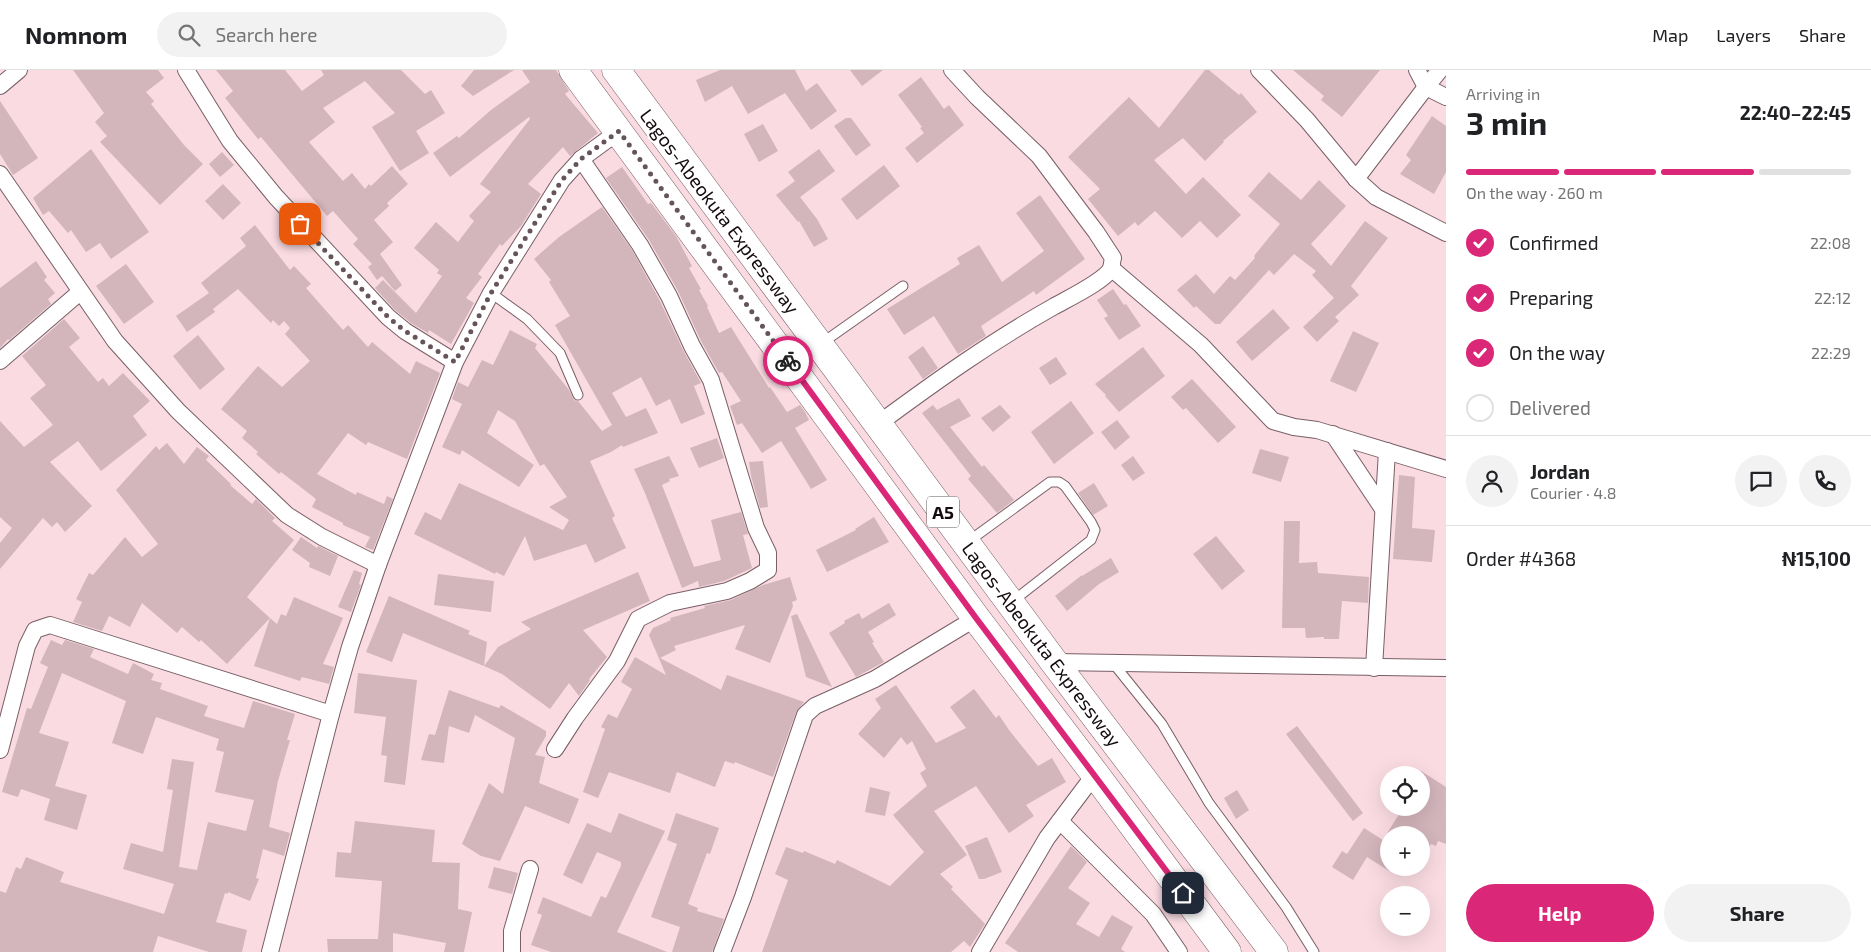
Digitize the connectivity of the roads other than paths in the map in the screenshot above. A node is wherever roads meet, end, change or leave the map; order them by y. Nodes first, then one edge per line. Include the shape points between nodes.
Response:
1 (19, 70) edge
2 (186, 70) edge
3 (573, 70) edge
4 (616, 70) edge
5 (952, 70) edge
6 (1259, 70) edge
7 (1417, 70) edge
8 (1440, 70) edge
9 (0, 86) edge
10 (1426, 86) junction
11 (1446, 97) edge
12 (619, 131) junction
13 (581, 159) junction
14 (0, 174) edge
15 (1356, 179) junction
16 (1446, 233) edge
17 (1111, 268) junction
18 (903, 286) dead end
19 (80, 292) junction
20 (491, 293) junction
21 (820, 345) junction
22 (0, 361) edge
23 (455, 362) junction
24 (578, 396) dead end
25 (878, 424) junction
26 (1333, 434) junction
27 (1387, 451) junction
28 (1446, 469) edge
29 (1383, 509) junction
30 (966, 543) junction
31 (378, 565) junction
32 (1010, 603) junction
33 (976, 618) junction
34 (1054, 662) junction
35 (1112, 663) junction
36 (1374, 668) junction
37 (1446, 668) edge
38 (331, 714) junction
39 (555, 749) dead end
40 (0, 750) edge
41 (1095, 774) junction
42 (1060, 821) junction
43 (530, 869) dead end
44 (270, 952) edge
45 (512, 952) edge
46 (722, 952) edge
47 (980, 952) edge
48 (1179, 952) edge
49 (1226, 952) edge
50 (1274, 952) edge
51 (1314, 952) edge

1 - 9 street
2 - 23 street via 230,141 276,197 388,317
3 - 12 highway, Lagos-Abeokuta Expressway / A5
4 - 21 highway, Lagos-Abeokuta Expressway / A5
5 - 17 street via 1039,156 1113,258
6 - 15 street via 1307,120
7 - 10 street
8 - 10 street
10 - 11 street
10 - 15 street
12 - 13 street
12 - 33 highway, Lagos-Abeokuta Expressway / A5
13 - 20 street via 562,180
13 - 39 street via 640,245 711,380 756,528 768,553 768,570 727,591 670,604 638,619 617,661
14 - 19 street
15 - 16 street via 1376,197
17 - 25 street via 1084,289 1013,329
17 - 26 street via 1201,345 1273,421
18 - 21 lane
19 - 22 street
19 - 31 street via 115,341 178,411 287,515
20 - 23 street
20 - 24 lane via 527,319 560,353
21 - 25 highway, Lagos-Abeokuta Expressway / A5
23 - 31 street
25 - 30 highway, Lagos-Abeokuta Expressway / A5
26 - 27 street
26 - 29 street
27 - 28 street
27 - 29 street
29 - 36 street
30 - 32 highway, Lagos-Abeokuta Expressway / A5
30 - 32 lane via 1050,482 1065,486 1095,530 1091,540
31 - 38 street
32 - 34 highway, Lagos-Abeokuta Expressway / A5
33 - 41 highway, Lagos-Abeokuta Expressway / A5
33 - 46 street via 876,679 815,706 806,715
34 - 35 street
34 - 50 highway, Lagos-Abeokuta Expressway / A5
35 - 36 street
35 - 51 lane via 1162,724 1209,803 1286,907
36 - 37 street
38 - 40 street via 50,625 35,630 27,646
38 - 44 street
41 - 42 street
41 - 49 highway, Lagos-Abeokuta Expressway / A5
42 - 47 street
42 - 48 street via 1153,914
43 - 45 street via 512,931

